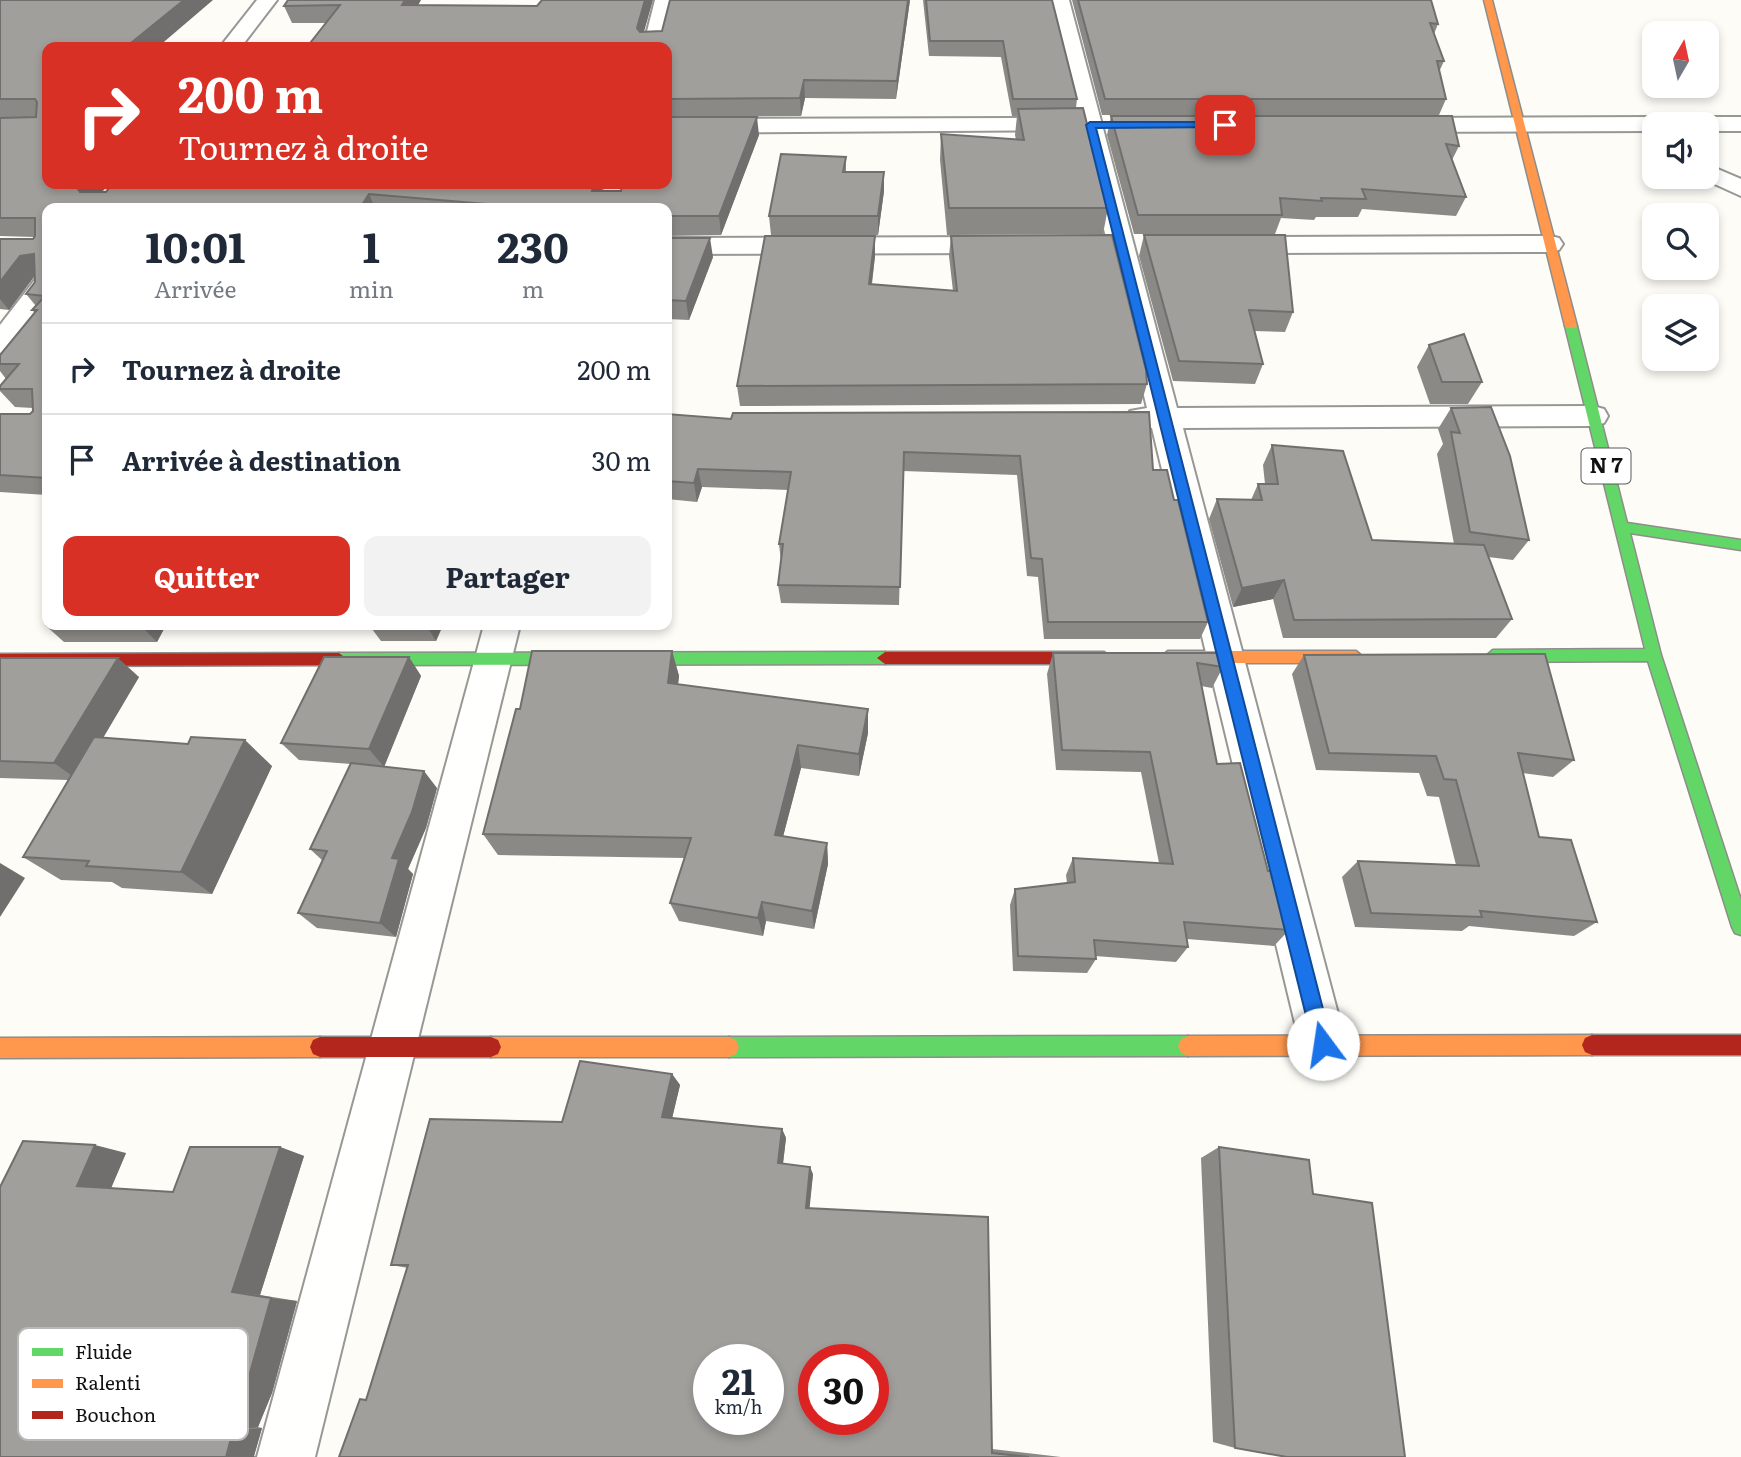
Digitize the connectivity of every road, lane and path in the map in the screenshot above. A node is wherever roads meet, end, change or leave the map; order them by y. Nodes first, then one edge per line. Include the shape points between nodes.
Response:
1 (267, 0) edge
2 (665, 0) edge
3 (1059, 0) edge
4 (1488, 0) edge
5 (234, 42) edge
6 (654, 42) edge
7 (1618, 124) junction
8 (1642, 124) edge
9 (1719, 124) edge
10 (1741, 124) edge
11 (1104, 125) junction
12 (1381, 125) edge
13 (1520, 125) junction
14 (672, 126) edge
15 (1642, 137) edge
16 (1719, 178) edge
17 (1741, 189) edge
18 (1550, 244) junction
19 (1025, 245) edge
20 (1204, 245) edge
21 (672, 246) edge
22 (42, 289) edge
23 (0, 344) edge
24 (1593, 416) junction
25 (1110, 418) edge
26 (1165, 418) junction
27 (1622, 527) junction
28 (1741, 545) edge
29 (498, 642) edge
30 (1474, 656) edge
31 (1654, 656) junction
32 (1115, 657) edge
33 (1156, 657) edge
34 (1225, 657) junction
35 (1377, 657) edge
36 (0, 660) edge
37 (1741, 927) edge
38 (1323, 1044) junction
39 (1741, 1045) edge
40 (392, 1047) junction
41 (0, 1048) edge
42 (286, 1457) edge

1 - 5 street
2 - 6 street
3 - 11 street
4 - 13 main road, N 7
7 - 8 street
7 - 13 street
7 - 15 street
9 - 10 street
11 - 14 street
11 - 26 street via 1121,245
12 - 13 street
13 - 18 main road, N 7
16 - 17 street
18 - 20 street
18 - 24 main road, N 7
19 - 21 street
22 - 23 street
24 - 26 street
24 - 27 main road, N 7
25 - 26 street
26 - 34 street
27 - 28 main road
27 - 31 main road, N 7
29 - 32 main road
29 - 36 main road
29 - 40 street
30 - 31 main road
31 - 37 main road, N 7
33 - 34 main road
34 - 35 main road
34 - 38 street
38 - 39 main road
38 - 40 main road
40 - 41 main road
40 - 42 street

